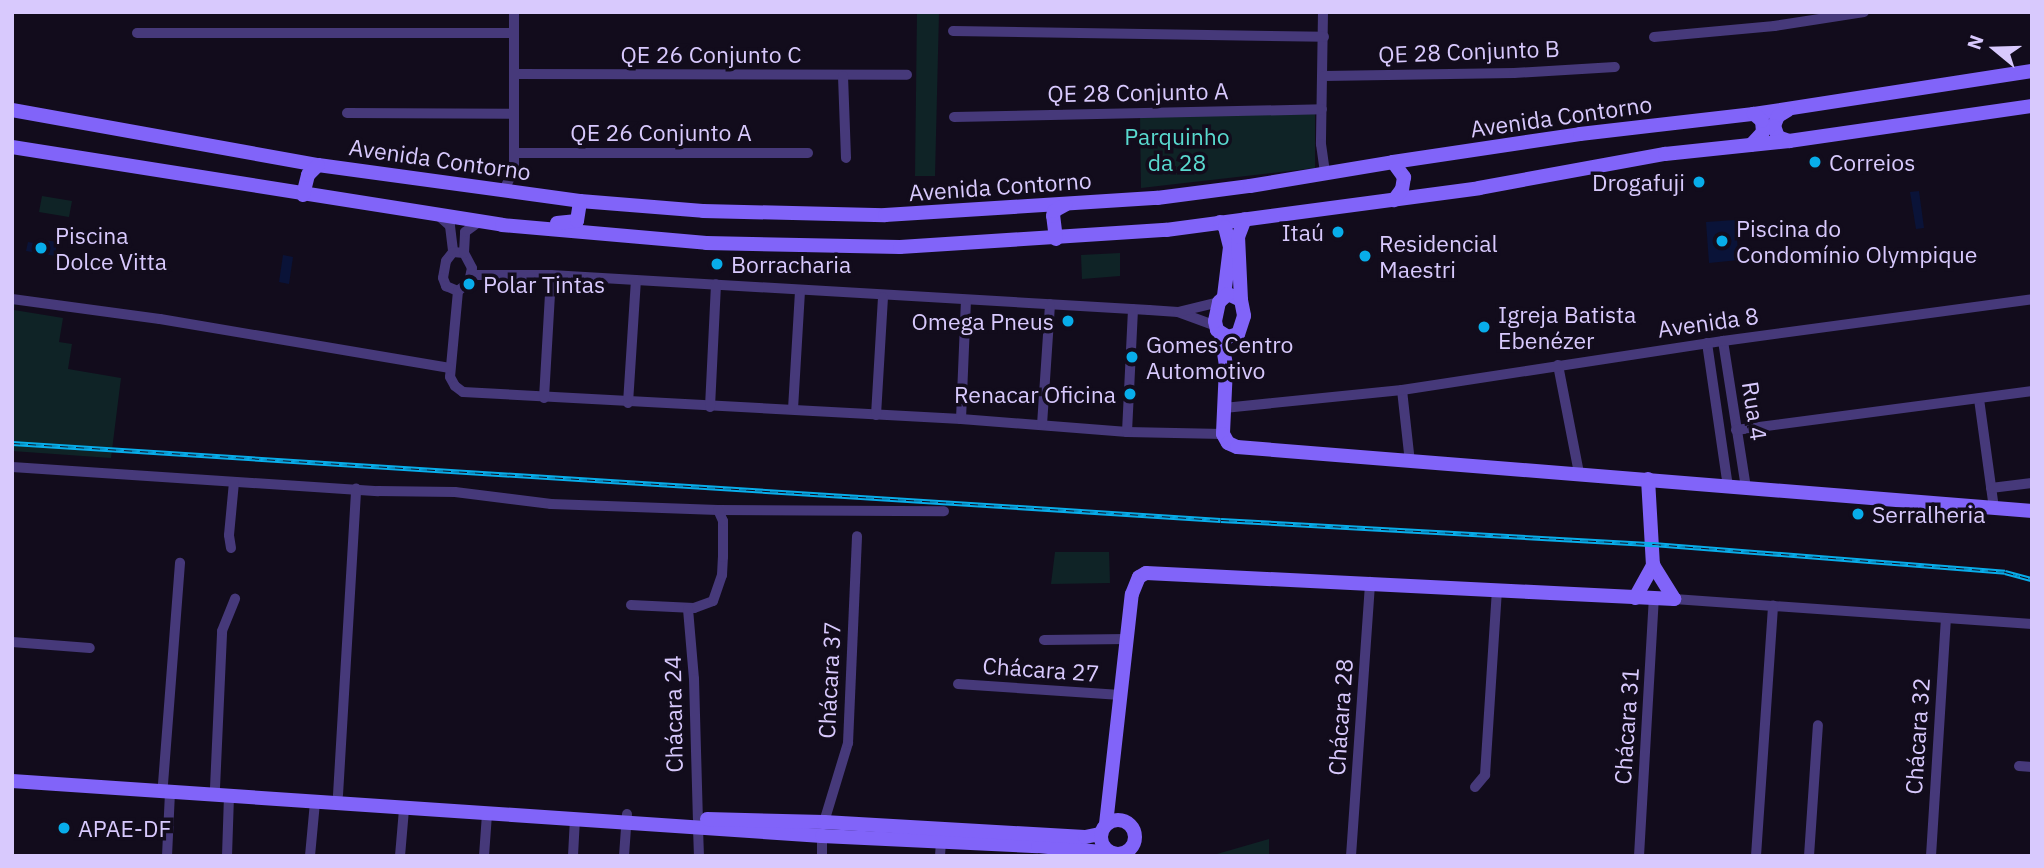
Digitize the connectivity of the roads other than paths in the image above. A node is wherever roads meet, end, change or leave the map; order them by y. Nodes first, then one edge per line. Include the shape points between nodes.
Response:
1 (514, 12) edge
2 (1323, 12) edge
3 (1864, 12) edge
4 (953, 31) dead end
5 (137, 33) dead end
6 (514, 33) junction
7 (1324, 37) junction
8 (1654, 37) dead end
9 (1615, 67) dead end
10 (2032, 71) edge
11 (514, 74) junction
12 (907, 75) dead end
13 (843, 76) junction
14 (1324, 76) junction
15 (2032, 106) edge
16 (1322, 109) junction
17 (1789, 109) junction
18 (12, 110) edge
19 (347, 113) dead end
20 (514, 114) junction
21 (1754, 114) junction
22 (954, 117) dead end
23 (1789, 141) junction
24 (1751, 145) junction
25 (12, 147) edge
26 (514, 153) junction
27 (808, 153) dead end
28 (846, 158) dead end
29 (1393, 162) junction
30 (318, 165) junction
31 (514, 169) junction
32 (1325, 174) junction
33 (503, 192) junction
34 (303, 195) junction
35 (533, 195) junction
36 (1394, 200) junction
37 (580, 201) junction
38 (1065, 205) junction
39 (439, 216) junction
40 (1245, 219) junction
41 (480, 222) junction
42 (1220, 222) junction
43 (540, 229) junction
44 (1056, 240) junction
45 (458, 253) junction
46 (472, 275) junction
47 (551, 275) junction
48 (636, 280) junction
49 (716, 285) junction
50 (458, 291) junction
51 (800, 291) junction
52 (883, 297) junction
53 (12, 299) edge
54 (1221, 299) junction
55 (2032, 299) edge
56 (966, 300) junction
57 (1241, 300) junction
58 (1050, 304) junction
59 (1133, 309) junction
60 (1178, 312) junction
61 (1218, 330) junction
62 (1238, 334) junction
63 (1723, 341) junction
64 (1707, 343) junction
65 (1558, 365) junction
66 (450, 368) junction
67 (1226, 368) junction
68 (1402, 390) junction
69 (2032, 391) edge
70 (1731, 393) junction
71 (1715, 395) junction
72 (544, 398) junction
73 (1979, 399) junction
74 (628, 403) junction
75 (710, 407) junction
76 (1224, 408) junction
77 (793, 410) junction
78 (876, 415) junction
79 (961, 419) junction
80 (1042, 425) junction
81 (1127, 432) junction
82 (1223, 434) junction
83 (1737, 434) junction
84 (1722, 441) junction
85 (1410, 462) junction
86 (12, 467) edge
87 (1579, 472) junction
88 (1648, 479) junction
89 (234, 482) junction
90 (2032, 482) edge
91 (1728, 487) junction
92 (1746, 488) junction
93 (1992, 488) junction
94 (356, 489) junction
95 (1994, 509) junction
96 (718, 510) junction
97 (944, 511) dead end
98 (2032, 511) edge
99 (857, 536) dead end
100 (231, 548) dead end
101 (180, 564) dead end
102 (1653, 565) junction
103 (1370, 582) junction
104 (1497, 589) junction
105 (235, 598) dead end
106 (1635, 598) junction
107 (1654, 598) junction
108 (1674, 599) junction
109 (631, 606) dead end
110 (1773, 606) junction
111 (688, 608) junction
112 (1946, 619) junction
113 (2032, 624) edge
114 (1044, 639) dead end
115 (1127, 639) junction
116 (12, 642) edge
117 (90, 648) dead end
118 (958, 684) dead end
119 (1121, 695) junction
120 (1818, 725) dead end
121 (2019, 766) dead end
122 (2032, 767) edge
123 (12, 773) edge
124 (1113, 775) junction
125 (12, 781) edge
126 (1475, 787) dead end
127 (215, 788) junction
128 (167, 789) junction
129 (338, 795) junction
130 (229, 797) junction
131 (315, 802) junction
132 (404, 809) junction
133 (487, 814) junction
134 (626, 818) junction
135 (575, 820) junction
136 (698, 823) junction
137 (1129, 823) junction
138 (823, 829) junction
139 (1104, 829) junction
140 (941, 840) junction
141 (1112, 853) junction
142 (167, 856) edge
143 (227, 856) edge
144 (310, 856) edge
145 (400, 856) edge
146 (484, 856) edge
147 (573, 856) edge
148 (624, 856) edge
149 (699, 856) edge
150 (822, 856) edge
151 (940, 856) edge
152 (1351, 856) edge
153 (1639, 856) edge
154 (1756, 856) edge
155 (1810, 856) edge
156 (1931, 856) edge

1 - 6 street
2 - 7 street
3 - 8 street
4 - 7 street
5 - 6 street
6 - 11 street
7 - 14 street
9 - 14 street, QE 28 Conjunto B
10 - 17 main road, Avenida Contorno
11 - 13 street, QE 26 Conjunto C
11 - 20 street
12 - 13 street, QE 26 Conjunto C
13 - 28 street
14 - 16 street
15 - 23 main road
16 - 22 street, QE 28 Conjunto A
16 - 32 street
17 - 21 main road, Avenida Contorno
17 - 23 main road via 1778,116 1774,126 1778,137
18 - 30 main road, Avenida Contorno
19 - 20 street
20 - 26 street
21 - 24 main road via 1762,121 1763,132
21 - 29 main road, Avenida Contorno
23 - 24 main road
24 - 36 main road via 1665,154
25 - 34 main road
26 - 27 street, QE 26 Conjunto A
26 - 31 street
29 - 32 main road, Avenida Contorno
29 - 36 main road via 1404,177
30 - 33 main road, Avenida Contorno
30 - 34 main road via 308,175
31 - 33 street
31 - 35 street
32 - 38 main road, Avenida Contorno via 1157,198
33 - 35 main road, Avenida Contorno
34 - 39 main road
35 - 37 main road, Avenida Contorno
36 - 40 main road
37 - 38 main road, Avenida Contorno via 703,211 860,215
37 - 43 main road via 577,221 551,223
38 - 44 main road via 1054,211
39 - 41 main road
39 - 45 street via 450,226
40 - 42 main road
40 - 57 main road via 1238,237
41 - 43 main road
41 - 45 street via 465,232
42 - 44 main road
42 - 54 main road via 1230,247
43 - 44 main road via 777,247
45 - 46 street via 471,261
45 - 50 street via 446,261 443,278 446,286
46 - 47 street
46 - 50 street
47 - 48 street
47 - 72 street
48 - 49 street
48 - 74 street
49 - 51 street
49 - 75 street
50 - 66 street
51 - 52 street
51 - 77 street
52 - 56 street
52 - 78 street
53 - 66 street
54 - 57 main road via 1232,294
54 - 60 street
54 - 61 main road
55 - 63 street, Avenida 8
56 - 58 street
56 - 79 street
57 - 62 main road via 1244,316
58 - 59 street
58 - 80 street
59 - 60 street
59 - 81 street
60 - 61 street
61 - 62 main road via 1228,337
61 - 67 main road
62 - 67 main road
63 - 64 street, Avenida 8
63 - 70 street, Rua 4
64 - 65 street, Avenida 8
64 - 71 street, Rua 4
65 - 68 street, Avenida 8
65 - 87 street
66 - 72 street via 455,386 463,392
67 - 76 main road
68 - 76 street, Avenida 8
68 - 85 street
69 - 73 street
70 - 71 street
70 - 83 street, Rua 4
71 - 84 street, Rua 4
72 - 74 street
73 - 83 street
73 - 93 street
74 - 75 street
75 - 77 street
76 - 82 main road
77 - 78 street
78 - 79 street
79 - 80 street
80 - 81 street
81 - 82 street
82 - 85 main road via 1232,446 1249,449
83 - 84 street
83 - 92 street, Rua 4
84 - 91 street, Rua 4
85 - 87 main road
86 - 89 street
87 - 88 main road
88 - 91 main road
88 - 102 main road
89 - 94 street
89 - 100 street
90 - 93 street
91 - 92 main road
92 - 95 main road
93 - 95 street
94 - 96 street via 455,492 551,504
94 - 129 street
95 - 98 main road
96 - 97 street
96 - 111 street via 724,535 719,586 709,603
99 - 138 street, Chácara 37 via 847,752
101 - 128 street
102 - 106 main road
102 - 108 main road
103 - 104 main road
103 - 115 main road via 1150,572 1134,584
103 - 152 street, Chácara 28
104 - 106 main road
104 - 126 street via 1485,775
105 - 127 street via 222,638
106 - 107 main road
107 - 108 main road
107 - 153 street, Chácara 31
108 - 110 street
109 - 111 street
110 - 112 street
110 - 154 street
111 - 136 street, Chácara 24
112 - 113 street
112 - 156 street, Chácara 32
114 - 115 street
115 - 119 main road
116 - 117 street
118 - 119 street, Chácara 27
119 - 124 main road
120 - 155 street
121 - 122 street
123 - 128 main road
124 - 137 main road
124 - 139 main road
125 - 128 main road
127 - 128 main road
127 - 129 main road
128 - 130 main road
128 - 142 street
129 - 134 main road
130 - 131 main road
130 - 143 street
131 - 132 main road
131 - 144 street
132 - 133 main road
132 - 145 street
133 - 135 main road
133 - 146 street
134 - 135 main road
134 - 136 main road
134 - 148 street
135 - 147 street
136 - 138 main road
136 - 149 street, Chácara 24
137 - 139 main road via 1118,819
137 - 141 main road via 1135,841 1122,854
138 - 139 main road via 1085,837
138 - 140 main road
138 - 150 street, Chácara 37
139 - 141 main road via 1105,849
140 - 141 main road
140 - 151 street

